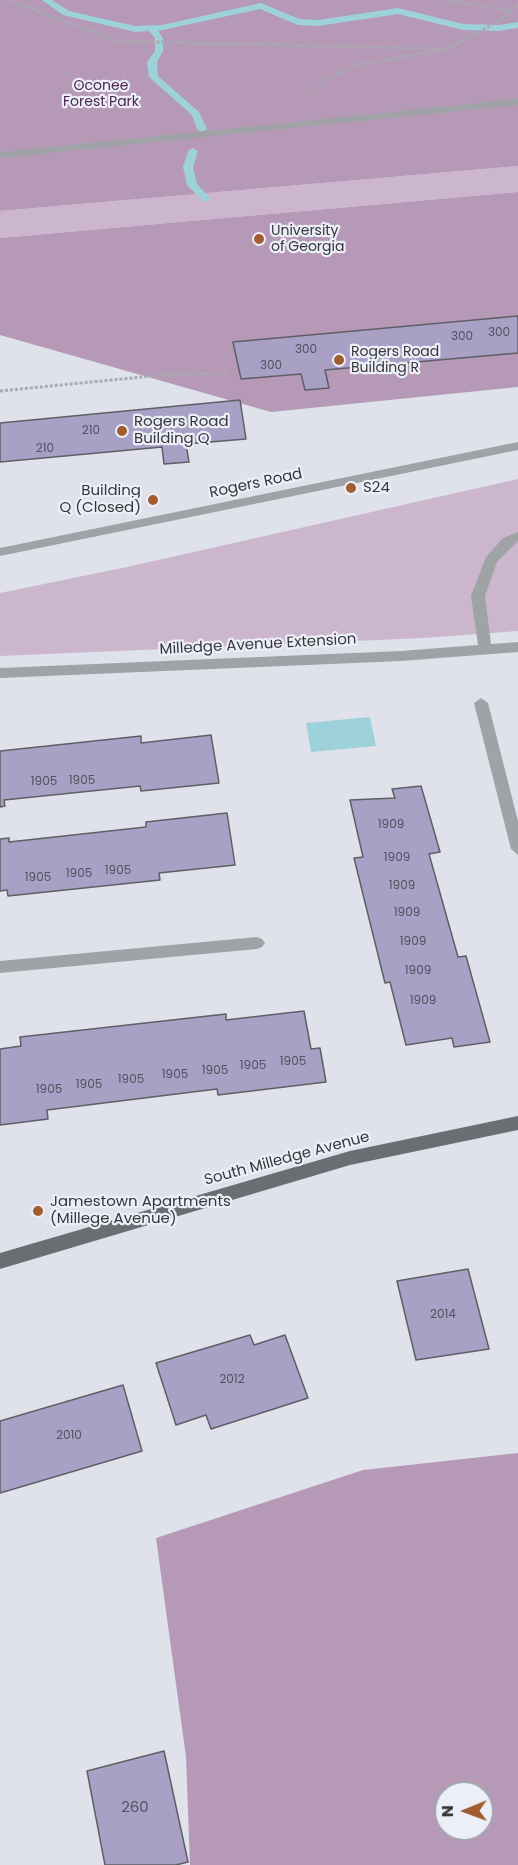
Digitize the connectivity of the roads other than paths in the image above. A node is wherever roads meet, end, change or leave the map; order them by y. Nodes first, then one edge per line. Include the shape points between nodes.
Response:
1 (518, 102) edge
2 (0, 155) edge
3 (518, 446) edge
4 (518, 536) edge
5 (0, 552) edge
6 (518, 647) edge
7 (485, 651) junction
8 (0, 674) edge
9 (481, 704) dead end
10 (518, 849) edge
11 (257, 943) dead end
12 (0, 967) edge
13 (518, 1123) edge
14 (0, 1261) edge

1 - 2 street
3 - 5 street, Rogers Road
4 - 7 street via 491,560 478,596
6 - 7 street, Milledge Avenue Extension
7 - 8 street, Milledge Avenue Extension
9 - 10 street
11 - 12 street
13 - 14 main road, South Milledge Avenue via 350,1158

